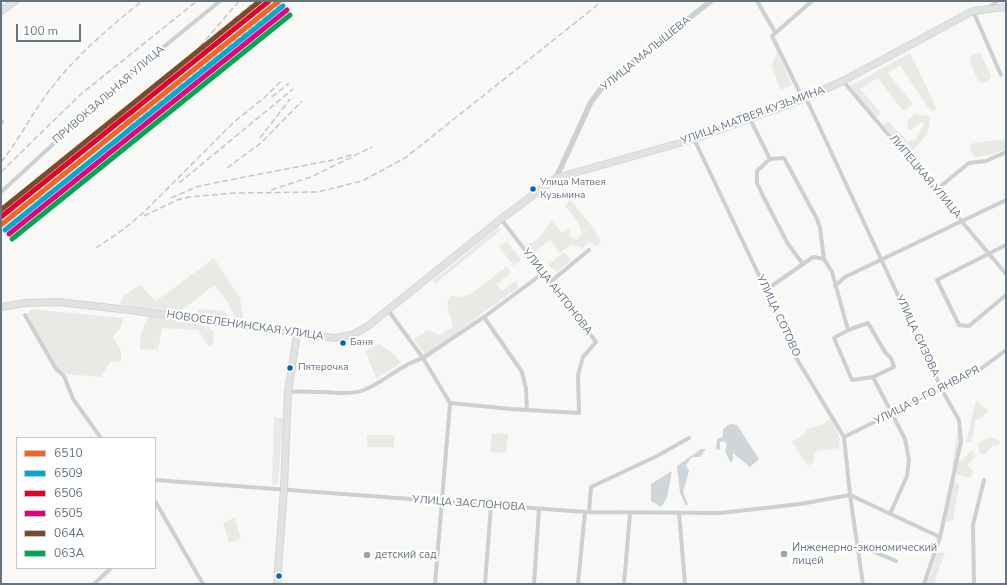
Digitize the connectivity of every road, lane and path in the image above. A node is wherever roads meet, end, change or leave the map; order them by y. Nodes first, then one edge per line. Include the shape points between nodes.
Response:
1 (15, 1) edge
2 (220, 1) edge
3 (711, 1) edge
4 (757, 1) edge
5 (812, 1) edge
6 (997, 1) edge
7 (1006, 7) edge
8 (989, 8) junction
9 (1, 11) edge
10 (973, 11) junction
11 (775, 32) junction
12 (1001, 75) dead end
13 (843, 81) junction
14 (804, 99) junction
15 (750, 119) junction
16 (694, 139) junction
17 (1006, 152) edge
18 (770, 159) junction
19 (556, 178) junction
20 (936, 190) junction
21 (1, 192) edge
22 (1006, 200) edge
23 (500, 219) junction
24 (962, 221) junction
25 (1006, 245) edge
26 (589, 250) dead end
27 (990, 254) junction
28 (824, 259) junction
29 (881, 260) junction
30 (803, 264) junction
31 (542, 274) junction
32 (1006, 274) edge
33 (549, 283) junction
34 (835, 286) junction
35 (766, 290) junction
36 (1006, 295) edge
37 (1, 307) edge
38 (388, 310) junction
39 (25, 315) dead end
40 (484, 317) junction
41 (848, 330) junction
42 (297, 334) junction
43 (1006, 350) edge
44 (1004, 354) edge
45 (424, 358) junction
46 (873, 377) junction
47 (942, 390) junction
48 (288, 392) junction
49 (450, 403) junction
50 (527, 410) junction
51 (891, 413) junction
52 (100, 437) edge
53 (844, 437) junction
54 (689, 438) dead end
55 (156, 480) edge
56 (984, 480) dead end
57 (284, 488) junction
58 (850, 495) junction
59 (443, 502) junction
60 (491, 506) junction
61 (157, 509) edge
62 (539, 509) junction
63 (587, 512) junction
64 (630, 513) junction
65 (679, 513) junction
66 (890, 514) junction
67 (940, 537) junction
68 (858, 545) junction
69 (896, 561) dead end
70 (110, 569) edge
71 (94, 584) edge
72 (203, 584) edge
73 (277, 584) edge
74 (435, 584) edge
75 (485, 584) edge
76 (534, 584) edge
77 (578, 584) edge
78 (624, 584) edge
79 (685, 584) edge
80 (863, 584) edge
81 (924, 584) edge
82 (974, 584) edge

1 - 9 main road
2 - 21 street, ПРИВОКЗАЛЬНАЯ УЛИЦА via 122,81
3 - 19 street, УЛИЦА МАЛЫШЕВА via 603,86 591,102
4 - 11 street
5 - 11 street
6 - 8 street
7 - 8 main road, УЛИЦА МАТВЕЯ КУЗЬМИНА
8 - 10 main road, УЛИЦА МАТВЕЯ КУЗЬМИНА
10 - 12 street
10 - 13 main road, УЛИЦА МАТВЕЯ КУЗЬМИНА
11 - 14 street, УЛИЦА СИЗОВА via 772,36
13 - 14 main road, УЛИЦА МАТВЕЯ КУЗЬМИНА
13 - 20 street, ЛИПЕЦКАЯ УЛИЦА
14 - 15 main road, УЛИЦА МАТВЕЯ КУЗЬМИНА
14 - 29 street, УЛИЦА СИЗОВА
15 - 16 main road, УЛИЦА МАТВЕЯ КУЗЬМИНА
15 - 18 street
16 - 19 main road, УЛИЦА МАТВЕЯ КУЗЬМИНА
16 - 35 street, УЛИЦА СОТОВО
17 - 20 street via 986,161 969,163
18 - 28 street via 784,158 802,188 820,228
18 - 30 street via 757,171 757,183 788,244
19 - 23 main road, НОВОСЕЛЕНИНСКАЯ УЛИЦА
20 - 24 street, ЛИПЕЦКАЯ УЛИЦА
22 - 24 street
23 - 31 street, УЛИЦА АНТОНОВА
23 - 38 main road, НОВОСЕЛЕНИНСКАЯ УЛИЦА
24 - 27 street, ЛИПЕЦКАЯ УЛИЦА
24 - 29 street
25 - 27 street
26 - 33 street
27 - 32 street, ЛИПЕЦКАЯ УЛИЦА
27 - 36 street via 937,280 959,325 969,326
28 - 30 street via 813,257
28 - 34 street via 832,272
29 - 34 street via 845,277
29 - 47 street, УЛИЦА СИЗОВА
30 - 35 street
31 - 33 street, УЛИЦА АНТОНОВА
31 - 40 street
33 - 50 street, УЛИЦА АНТОНОВА via 596,342 583,357 578,376 578,413
34 - 41 street
35 - 53 street, УЛИЦА СОТОВО via 792,351
37 - 42 main road, НОВОСЕЛЕНИНСКАЯ УЛИЦА via 58,302
38 - 42 main road, НОВОСЕЛЕНИНСКАЯ УЛИЦА via 352,335 335,338
38 - 45 street
39 - 52 street via 56,369 64,376 73,399
40 - 45 street
40 - 50 street via 522,372
41 - 46 street via 834,338 846,369 852,380
41 - 46 street via 868,323 891,358 894,367
42 - 48 main road
43 - 44 street, УЛИЦА 9-ГО ЯНВАРЯ
44 - 47 street, УЛИЦА 9-ГО ЯНВАРЯ via 978,372
45 - 48 street via 413,361 364,391
45 - 49 street
46 - 51 street
47 - 51 street, УЛИЦА 9-ГО ЯНВАРЯ
47 - 67 street, УЛИЦА СИЗОВА via 959,420 961,441
48 - 57 main road
49 - 50 street
49 - 59 street
51 - 53 street, УЛИЦА 9-ГО ЯНВАРЯ
51 - 66 street via 906,440 909,460 907,476
53 - 58 street, УЛИЦА СОТОВО
54 - 63 street via 591,487
55 - 57 street, УЛИЦА ЗАСЛОНОВА
56 - 82 street via 973,525
57 - 59 street, УЛИЦА ЗАСЛОНОВА
57 - 73 main road
58 - 65 street, УЛИЦА ЗАСЛОНОВА via 721,513
58 - 66 street
58 - 68 street, УЛИЦА СОТОВО
59 - 60 street, УЛИЦА ЗАСЛОНОВА
59 - 74 street
60 - 62 street, УЛИЦА ЗАСЛОНОВА
60 - 75 street
61 - 72 street
62 - 63 street, УЛИЦА ЗАСЛОНОВА
62 - 76 street
63 - 64 street, УЛИЦА ЗАСЛОНОВА
63 - 77 street
64 - 65 street, УЛИЦА ЗАСЛОНОВА
64 - 78 street
65 - 79 street
66 - 67 street
67 - 81 street, УЛИЦА СИЗОВА
68 - 69 street
68 - 80 street, УЛИЦА СОТОВО
70 - 71 street

